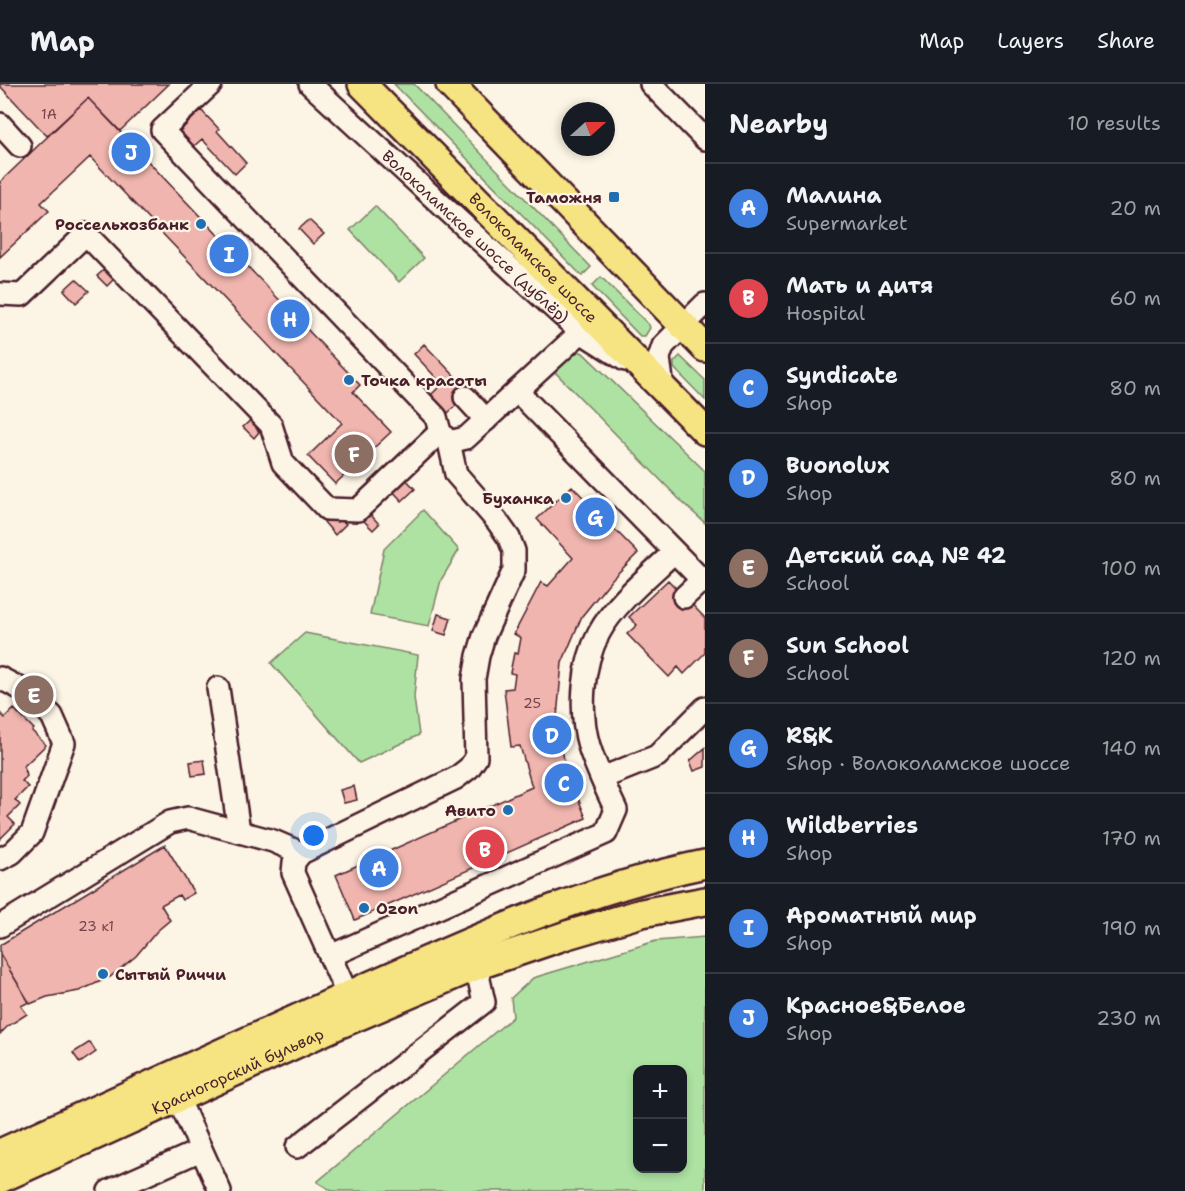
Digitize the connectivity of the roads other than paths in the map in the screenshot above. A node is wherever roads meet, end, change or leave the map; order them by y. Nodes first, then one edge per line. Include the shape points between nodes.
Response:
1 (211, 84) edge
2 (310, 84) edge
3 (362, 84) edge
4 (450, 84) edge
5 (661, 88) edge
6 (0, 124) edge
7 (705, 139) edge
8 (20, 146) dead end
9 (0, 294) edge
10 (705, 304) edge
11 (683, 326) junction
12 (581, 332) junction
13 (705, 348) edge
14 (657, 382) junction
15 (517, 391) junction
16 (465, 397) dead end
17 (486, 420) junction
18 (705, 431) edge
19 (444, 437) junction
20 (674, 552) junction
21 (703, 582) edge
22 (684, 597) dead end
23 (0, 678) edge
24 (218, 688) dead end
25 (705, 708) edge
26 (602, 778) junction
27 (239, 831) junction
28 (302, 853) junction
29 (0, 859) edge
30 (705, 864) edge
31 (705, 901) edge
32 (0, 926) edge
33 (330, 956) junction
34 (476, 966) junction
35 (338, 1000) junction
36 (178, 1098) junction
37 (297, 1148) dead end
38 (201, 1150) junction
39 (0, 1154) edge
40 (0, 1179) edge
41 (109, 1191) edge
42 (219, 1191) edge

1 - 19 street via 193,110 162,130 436,417
2 - 12 street, Волоколамское шоссе (дублёр)
3 - 14 main road, Волоколамское шоссе
4 - 11 main road
5 - 7 street
6 - 8 street
9 - 19 street via 22,295 86,234 271,425 283,462 327,509 358,510
10 - 11 street
11 - 13 main road
11 - 14 street via 663,346
12 - 14 street, Волоколамское шоссе (дублёр)
12 - 15 street
14 - 18 main road, Волоколамское шоссе
15 - 17 street
15 - 20 street
16 - 17 street
17 - 19 street via 466,438
19 - 28 street via 456,474 497,522 514,551 514,570 478,656 474,679 476,758 456,778
20 - 21 street
20 - 26 street via 618,607 600,632 590,656 584,713 589,744
21 - 22 street
23 - 29 street via 29,693 52,716 64,743 32,833
24 - 27 street
25 - 26 street via 657,756
26 - 33 street via 615,810 606,833
27 - 28 street
27 - 32 street via 188,818 170,822
28 - 33 street via 294,862 294,873
30 - 35 main road, Красногорский бульвар via 656,874 569,902
31 - 34 main road, Красногорский бульвар via 642,913
33 - 35 street
34 - 36 main road, Красногорский бульвар
34 - 37 street via 484,1002
35 - 39 main road, Красногорский бульвар
36 - 38 street
36 - 40 main road, Красногорский бульвар
38 - 41 street
38 - 42 street

